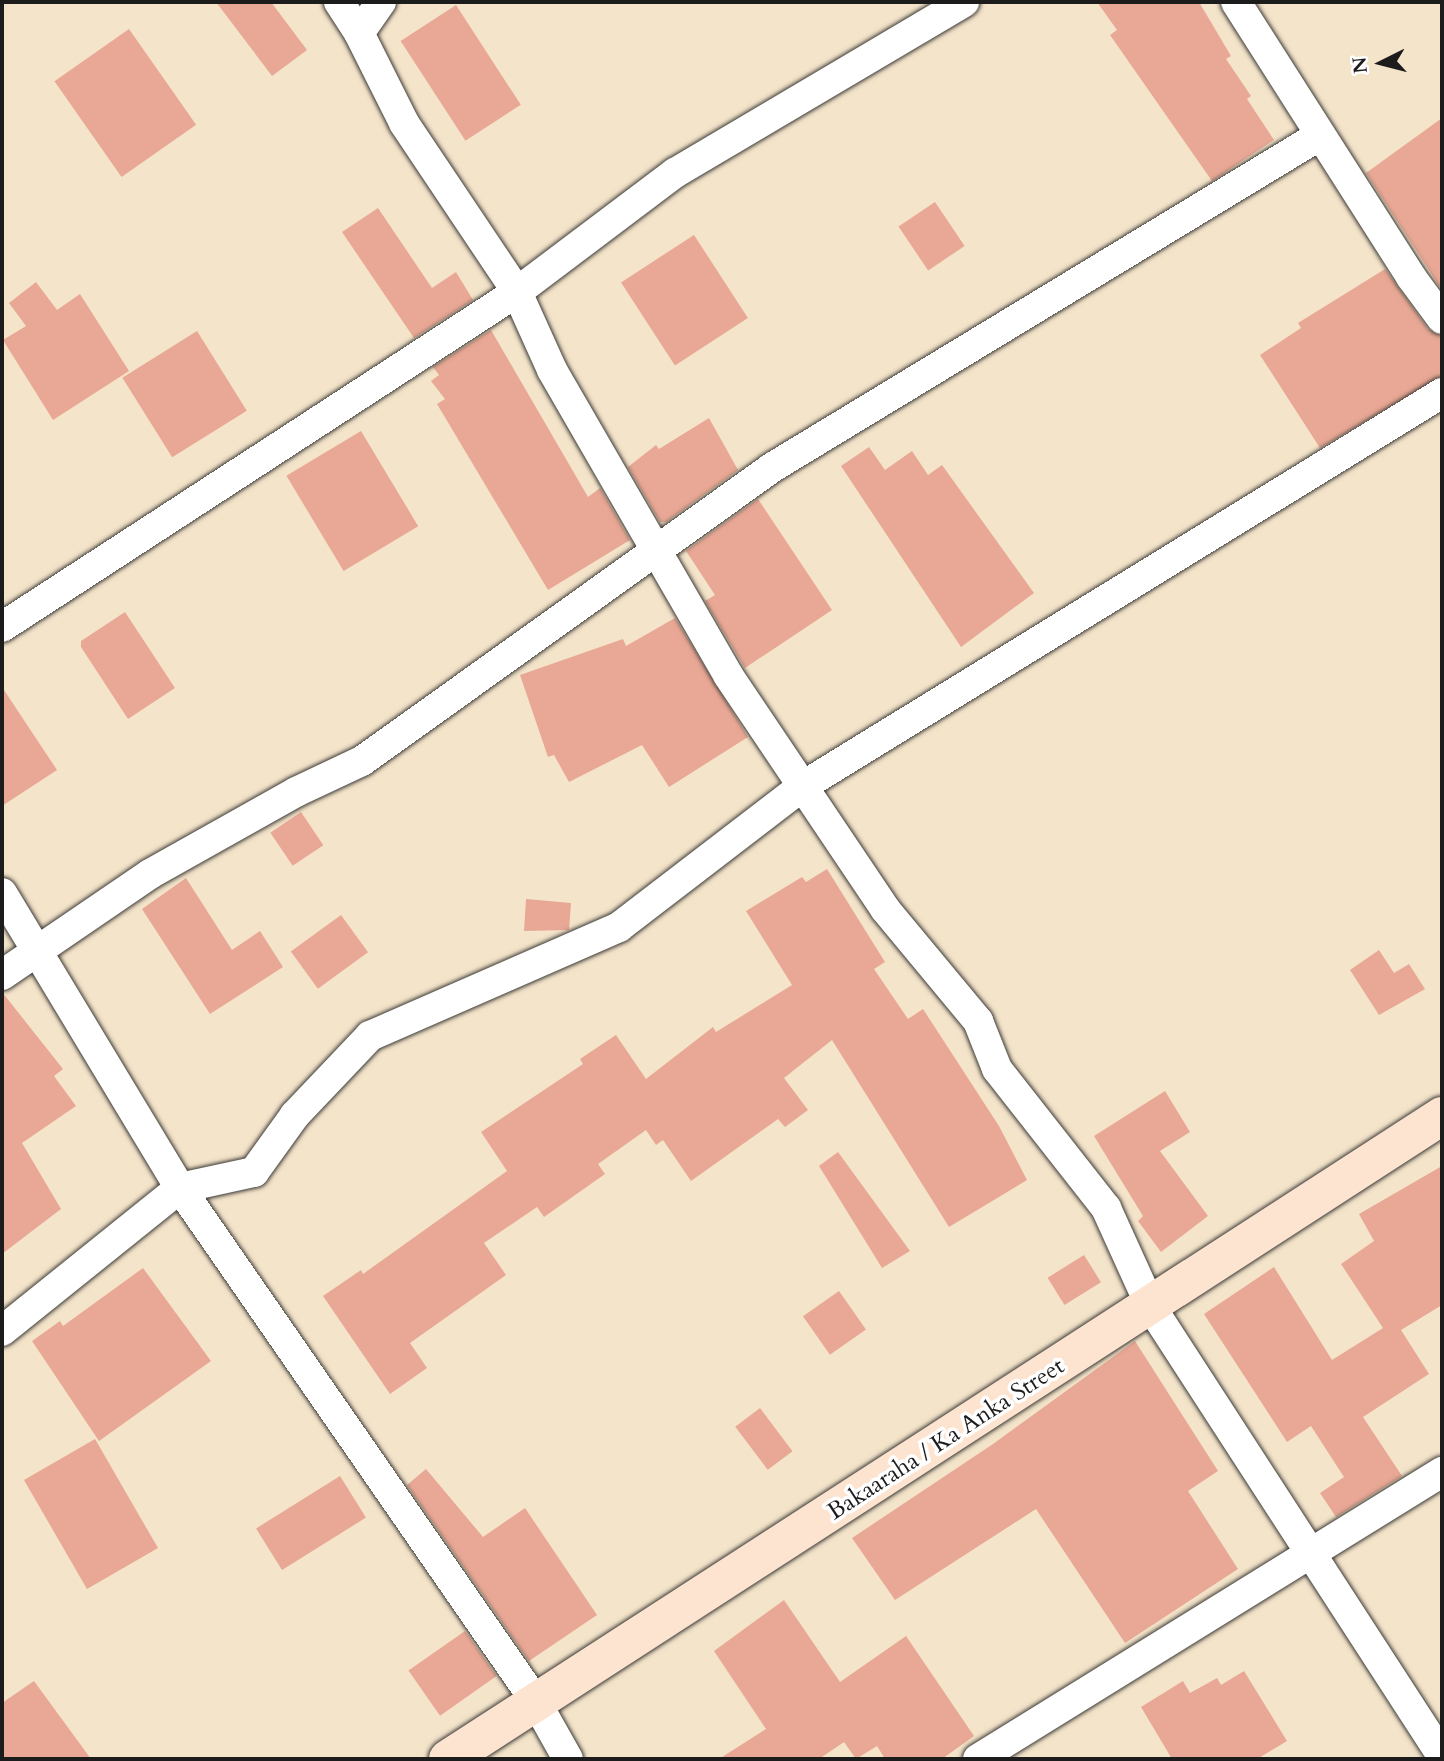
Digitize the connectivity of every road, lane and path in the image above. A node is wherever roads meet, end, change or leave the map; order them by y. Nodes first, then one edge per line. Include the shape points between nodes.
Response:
1 (339, 2) edge
2 (381, 2) edge
3 (964, 2) edge
4 (1236, 2) edge
5 (359, 33) junction
6 (1319, 136) junction
7 (517, 292) junction
8 (1442, 319) edge
9 (1442, 393) edge
10 (657, 554) junction
11 (2, 627) edge
12 (803, 786) junction
13 (2, 893) edge
14 (37, 951) junction
15 (2, 975) edge
16 (1442, 1116) edge
17 (180, 1188) junction
18 (1151, 1307) junction
19 (2, 1331) edge
20 (1442, 1472) edge
21 (1312, 1556) junction
22 (536, 1702) junction
23 (1442, 1756) edge
24 (448, 1759) edge
25 (568, 1759) edge
26 (978, 1759) edge

1 - 5 street
2 - 5 street
3 - 7 street via 675,173
4 - 6 street
5 - 7 street via 404,123
6 - 8 street
6 - 10 street via 773,467
7 - 10 street via 552,370
7 - 11 street
9 - 12 street
10 - 12 street via 728,675
10 - 14 street via 362,761 296,792 150,874
12 - 17 street via 619,928 370,1036 295,1115 254,1172
12 - 18 street via 885,909 978,1021 997,1069 1106,1208
13 - 14 street
14 - 15 street
14 - 17 street
16 - 18 street, Bakaaraha / Ka Anka Street
17 - 19 street
17 - 22 street
18 - 21 street
18 - 22 street, Bakaaraha / Ka Anka Street
20 - 21 street
21 - 23 street
21 - 26 street
22 - 24 street, Bakaaraha / Ka Anka Street
22 - 25 street

